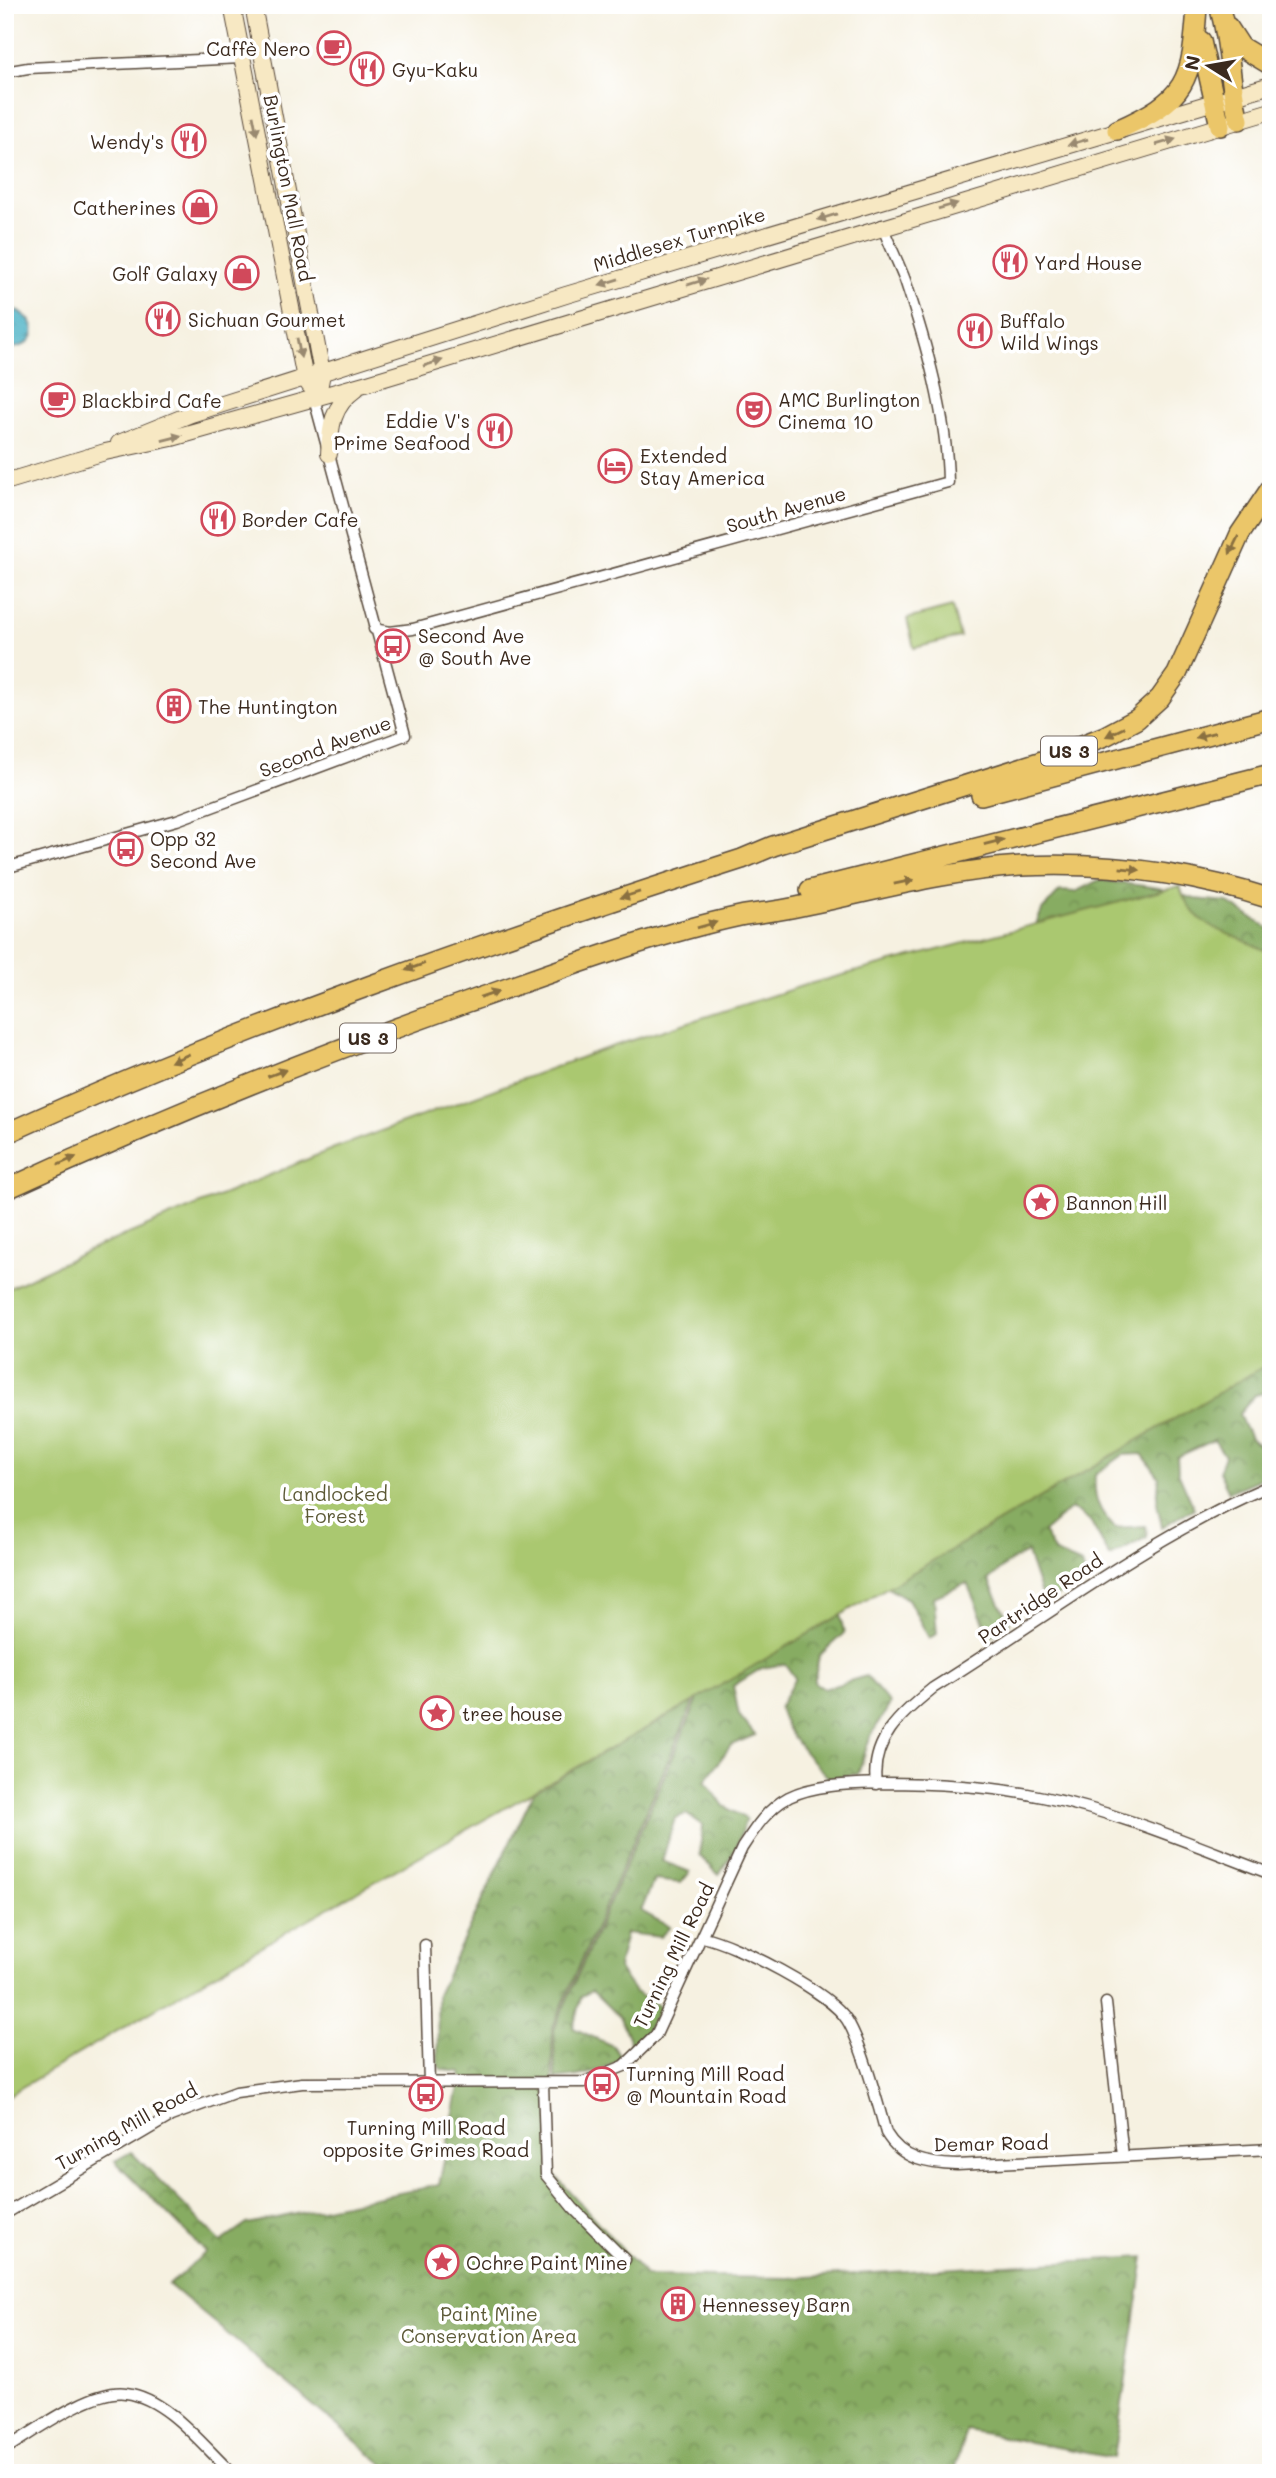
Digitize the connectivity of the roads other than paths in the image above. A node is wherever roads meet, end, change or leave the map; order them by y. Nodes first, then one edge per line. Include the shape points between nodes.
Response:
1 (232, 5) edge
2 (253, 5) edge
3 (1197, 6) edge
4 (1220, 9) edge
5 (261, 57) junction
6 (242, 58) junction
7 (1271, 65) edge
8 (5, 72) edge
9 (1271, 85) edge
10 (1224, 101) junction
11 (1271, 111) edge
12 (1229, 123) junction
13 (1117, 131) junction
14 (893, 197) junction
15 (882, 225) junction
16 (322, 373) junction
17 (305, 379) junction
18 (368, 383) junction
19 (318, 396) junction
20 (105, 452) junction
21 (329, 454) junction
22 (5, 482) edge
23 (1271, 488) edge
24 (374, 629) junction
25 (1271, 718) edge
26 (1271, 774) edge
27 (742, 859) junction
28 (5, 868) edge
29 (1271, 899) edge
30 (741, 916) junction
31 (5, 1134) edge
32 (5, 1190) edge
33 (1271, 1485) edge
34 (876, 1783) junction
35 (1271, 1874) edge
36 (703, 1937) junction
37 (425, 1945) dead end
38 (1106, 2003) dead end
39 (429, 2083) junction
40 (543, 2083) junction
41 (1271, 2149) edge
42 (1123, 2157) junction
43 (5, 2214) edge
44 (625, 2260) dead end
45 (5, 2449) edge
46 (232, 2473) edge

1 - 6 main road, Burlington Mall Road
2 - 5 main road, Burlington Mall Road
3 - 10 highway via 1204,62
3 - 13 highway via 1193,56 1180,88 1161,108
4 - 7 highway via 1241,47
4 - 10 highway via 1230,50
5 - 6 main road
5 - 16 main road, Burlington Mall Road
6 - 8 street
6 -> 17 main road, Burlington Mall Road
9 - 10 main road, Middlesex Turnpike
10 - 12 highway
10 - 13 main road, Middlesex Turnpike
11 - 12 main road, Middlesex Turnpike
15 -> 12 main road, Middlesex Turnpike
13 -> 14 main road, Middlesex Turnpike
14 - 15 main road
14 -> 16 main road, Middlesex Turnpike
18 -> 15 main road, Middlesex Turnpike
15 - 24 street, South Avenue via 916,317 934,387 948,482 413,629
16 - 17 main road, Middlesex Turnpike
16 - 19 main road
17 - 19 main road
17 - 20 main road, Middlesex Turnpike via 163,423
18 - 19 main road, Middlesex Turnpike
18 - 21 main road via 337,408
20 -> 19 main road, Middlesex Turnpike
19 - 21 street, Second Avenue via 316,406
20 - 22 main road, Middlesex Turnpike
21 - 24 street, Second Avenue
23 -> 27 highway, US 3 via 1240,534 1177,674 1137,719 1039,762
24 - 28 street, Second Avenue via 405,735 177,820
25 -> 27 highway
30 -> 26 highway, US 3 via 783,898 879,871
27 -> 31 highway, US 3 via 352,990
30 -> 29 highway via 940,875 1024,866 1151,871
32 -> 30 highway, US 3 via 172,1116 374,1036 567,968
33 - 34 street, Partridge Road via 1154,1544 933,1688 908,1708 884,1737
34 - 35 street, Turning Mill Road via 955,1784 1042,1797 1115,1817
34 - 36 street, Turning Mill Road via 807,1791 773,1807 742,1848
36 - 40 street, Turning Mill Road via 656,2035 638,2055 601,2077
36 - 42 street, Demar Road via 745,1951 840,2010 851,2027 886,2133 911,2158 957,2165
37 - 39 street
38 - 42 street
39 - 40 street, Turning Mill Road
39 - 43 street, Turning Mill Road via 281,2084 213,2098 138,2135
40 - 44 street via 546,2175
41 - 42 street, Demar Road
45 - 46 street via 91,2400 127,2393 160,2408

